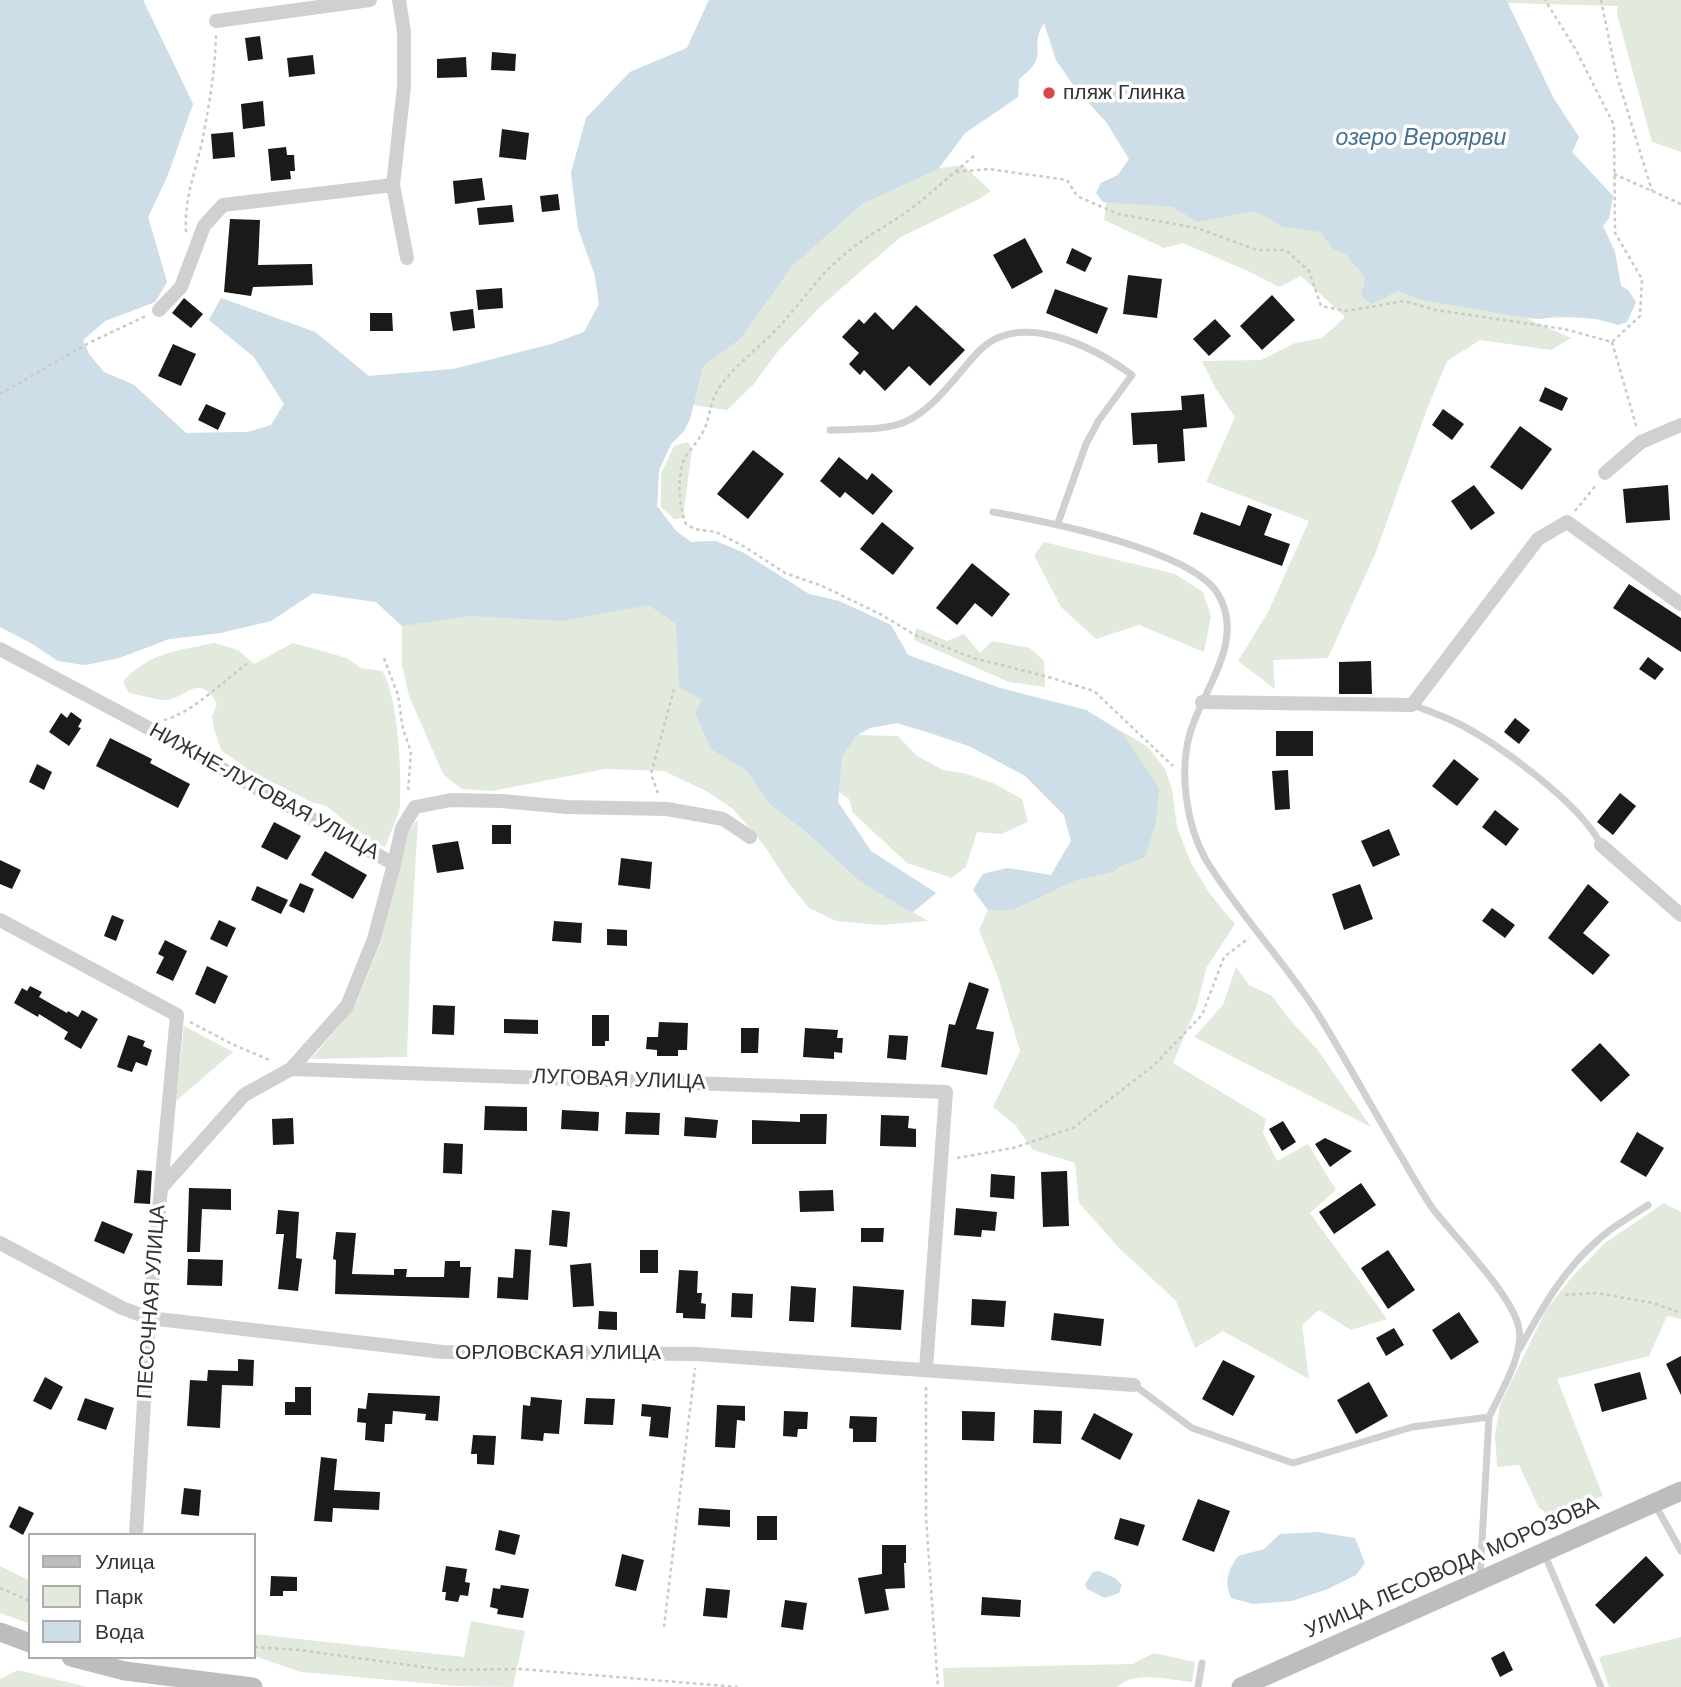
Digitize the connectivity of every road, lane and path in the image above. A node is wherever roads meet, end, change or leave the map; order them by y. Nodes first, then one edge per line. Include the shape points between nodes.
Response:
1 (370, 0) edge
2 (399, 0) edge
3 (1545, 0) edge
4 (1601, 0) edge
5 (216, 21) joint
6 (974, 156) dead end
7 (953, 172) junction
8 (1614, 174) junction
9 (393, 185) junction
10 (1652, 191) junction
11 (1681, 204) edge
12 (193, 257) junction
13 (407, 258) dead end
14 (159, 310) joint
15 (1612, 342) junction
16 (0, 394) edge
17 (1681, 425) edge
18 (830, 430) dead end
19 (1641, 442) junction
20 (1605, 473) joint
21 (993, 512) dead end
22 (1566, 522) junction
23 (1058, 523) junction
24 (1681, 604) edge
25 (0, 649) edge
26 (384, 658) dead end
27 (247, 664) dead end
28 (674, 690) dead end
29 (1202, 702) junction
30 (1412, 705) junction
31 (144, 725) junction
32 (1173, 766) dead end
33 (408, 800) dead end
34 (667, 809) junction
35 (750, 837) dead end
36 (1601, 845) joint
37 (394, 864) junction
38 (1681, 915) edge
39 (0, 920) edge
40 (1257, 932) junction
41 (177, 1015) junction
42 (291, 1069) junction
43 (941, 1161) junction
44 (161, 1188) junction
45 (1648, 1205) dead end
46 (0, 1243) edge
47 (1549, 1297) junction
48 (1681, 1312) edge
49 (149, 1318) junction
50 (1520, 1348) junction
51 (696, 1354) junction
52 (926, 1369) junction
53 (1134, 1385) joint
54 (1489, 1417) junction
55 (1681, 1491) edge
56 (1654, 1503) junction
57 (136, 1533) edge
58 (1681, 1551) edge
59 (1544, 1553) junction
60 (1480, 1582) junction
61 (0, 1588) edge
62 (28, 1600) edge
63 (664, 1627) dead end
64 (0, 1632) edge
65 (28, 1642) edge
66 (256, 1647) edge
67 (87, 1659) edge
68 (1202, 1663) dead end
69 (126, 1664) edge
70 (245, 1687) edge
71 (253, 1687) edge
72 (738, 1687) edge
73 (938, 1687) edge
74 (1198, 1687) edge
75 (1241, 1687) edge
76 (1601, 1687) edge

1 - 5 street
2 - 9 street via 404,87
3 - 8 path via 1577,50 1614,125
4 - 10 path via 1616,73
5 - 12 path via 215,69 185,204 185,231
6 - 7 path
7 - 15 path via 989,169 1067,180 1077,196 1118,214 1197,228 1257,250 1286,250 1309,271 1321,306 1346,311 1404,301
7 - 32 path via 937,189 836,261 721,386 697,443 685,457 681,513 695,529 716,532 785,573 882,615 915,635 973,658 1094,691
8 - 10 path
8 - 15 path via 1615,233 1642,279 1640,316
9 - 12 street via 223,205 204,226
9 - 13 street
10 - 11 path
12 - 14 street via 181,287
14 - 16 path via 89,343
15 - 19 path
17 - 19 street
18 - 23 lane via 904,422 939,396 982,348 1001,337 1047,334 1071,341 1106,356 1132,375 1086,444
19 - 20 street
20 - 22 path
21 - 23 lane
22 - 24 street
22 - 30 street via 1538,539
23 - 29 lane via 1174,560 1199,573 1217,592 1227,614 1228,636
25 - 31 street, НИЖНЕ-ЛУГОВАЯ УЛИЦА
26 - 33 path via 411,752
27 - 31 path via 194,706 173,718
28 - 34 path via 651,774
29 - 30 street
29 - 40 lane via 1189,735 1185,788 1190,823 1206,860
30 - 36 lane via 1455,721 1554,789
31 - 37 street, НИЖНЕ-ЛУГОВАЯ УЛИЦА
34 - 35 street, НИЖНЕ-ЛУГОВАЯ УЛИЦА via 723,819
34 - 37 street, НИЖНЕ-ЛУГОВАЯ УЛИЦА via 451,800 415,807 401,828
36 - 38 street
37 - 42 street, ПЕСОЧНАЯ УЛИЦА via 374,939 347,1006
39 - 41 street
40 - 43 path via 1224,957 1202,1015 1153,1066 1073,1128 1013,1148
40 - 50 lane via 1318,1014 1432,1206 1515,1314
41 - 42 path
41 - 44 street
42 - 43 street, ЛУГОВАЯ УЛИЦА via 946,1092
42 - 44 street, ПЕСОЧНАЯ УЛИЦА via 244,1096
43 - 52 street
44 - 49 street, ПЕСОЧНАЯ УЛИЦА
45 - 47 lane via 1600,1238
46 - 49 street, ОРЛОВСКАЯ УЛИЦА
47 - 48 path via 1597,1293
47 - 50 lane
49 - 51 street, ОРЛОВСКАЯ УЛИЦА via 443,1352
49 - 57 street, ПЕСОЧНАЯ УЛИЦА
50 - 54 lane
51 - 52 street, ОРЛОВСКАЯ УЛИЦА
51 - 63 path
52 - 53 street, ОРЛОВСКАЯ УЛИЦА
52 - 73 path via 926,1518
53 - 54 lane via 1192,1428 1293,1463 1412,1427
54 - 60 lane
55 - 56 street, УЛИЦА ЛЕСОВОДА МОРОЗОВА
56 - 58 lane
56 - 59 street, УЛИЦА ЛЕСОВОДА МОРОЗОВА
59 - 60 street, УЛИЦА ЛЕСОВОДА МОРОЗОВА
59 - 76 lane
60 - 75 street, УЛИЦА ЛЕСОВОДА МОРОЗОВА
61 - 62 path
64 - 65 street
66 - 72 path via 445,1670 520,1669
67 - 69 street
68 - 74 lane
69 - 70 street
70 - 71 street

